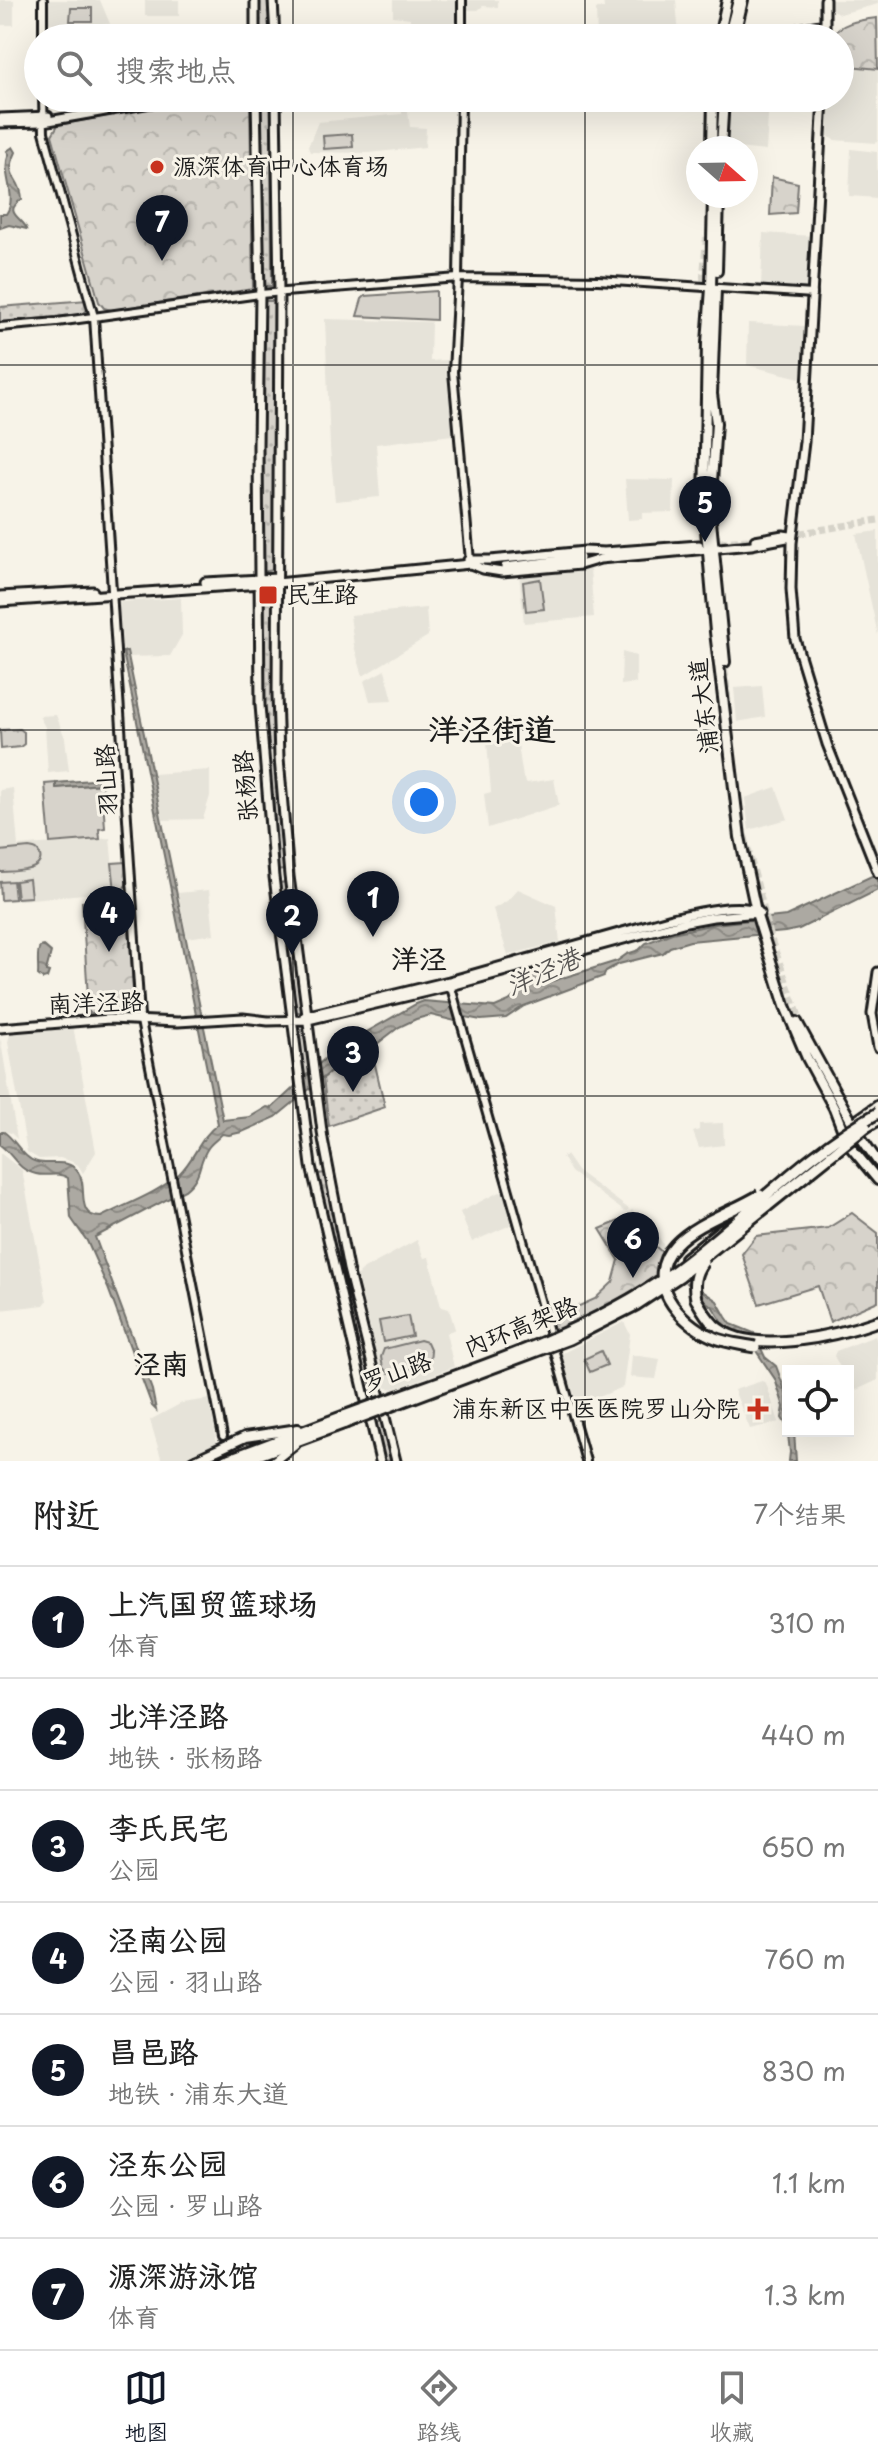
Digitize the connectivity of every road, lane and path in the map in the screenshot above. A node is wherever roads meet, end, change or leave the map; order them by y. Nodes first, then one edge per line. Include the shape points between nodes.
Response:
1 (43, 0) edge
2 (255, 0) edge
3 (273, 0) edge
4 (462, 0) edge
5 (727, 0) edge
6 (740, 0) edge
7 (826, 0) edge
8 (735, 18) dead end
9 (43, 24) edge
10 (255, 24) edge
11 (274, 24) edge
12 (462, 24) edge
13 (722, 24) edge
14 (734, 24) edge
15 (825, 24) edge
16 (43, 112) edge
17 (78, 112) edge
18 (88, 112) edge
19 (256, 112) edge
20 (276, 112) edge
21 (461, 112) edge
22 (713, 112) edge
23 (723, 112) edge
24 (822, 112) edge
25 (43, 119) junction
26 (0, 121) edge
27 (712, 136) edge
28 (722, 136) edge
29 (710, 208) edge
30 (711, 208) edge
31 (718, 208) edge
32 (707, 237) tunnel mouth
33 (458, 278) junction
34 (713, 288) junction
35 (279, 292) junction
36 (260, 294) junction
37 (813, 294) junction
38 (94, 317) junction
39 (0, 327) edge
40 (712, 432) dead end
41 (710, 508) junction
42 (792, 537) junction
43 (709, 546) junction
44 (490, 560) junction
45 (470, 562) junction
46 (483, 569) junction
47 (277, 580) junction
48 (258, 581) junction
49 (112, 592) junction
50 (0, 599) edge
51 (878, 873) edge
52 (758, 914) junction
53 (766, 938) junction
54 (878, 972) edge
55 (450, 984) junction
56 (141, 1018) junction
57 (308, 1018) junction
58 (292, 1022) junction
59 (0, 1026) edge
60 (878, 1047) edge
61 (811, 1072) dead end
62 (878, 1105) edge
63 (878, 1113) edge
64 (838, 1119) junction
65 (878, 1122) edge
66 (852, 1123) junction
67 (842, 1134) junction
68 (859, 1135) junction
69 (848, 1144) junction
70 (878, 1162) edge
71 (878, 1180) edge
72 (716, 1247) junction
73 (878, 1323) edge
74 (551, 1342) junction
75 (380, 1399) junction
76 (366, 1404) junction
77 (383, 1410) junction
78 (369, 1416) junction
79 (305, 1434) junction
80 (223, 1436) dead end
81 (193, 1461) edge
82 (224, 1461) edge
83 (242, 1461) edge
84 (274, 1461) edge
85 (380, 1461) edge
86 (396, 1461) edge
87 (586, 1461) edge

1 - 9 street
2 - 10 main road
3 - 11 main road
4 - 12 street
5 - 13 main road
6 - 8 main road
6 - 14 main road
7 - 15 main road
16 - 25 street, 羽山路
17 - 25 main road
18 - 25 main road
19 - 36 main road, 张杨路
20 - 35 main road, 张杨路
21 - 33 street
22 - 27 main road
23 - 28 main road
24 - 37 main road
25 - 26 main road
25 - 38 street, 羽山路
29 - 32 main road
30 - 34 main road, 浦东大道
31 - 34 main road, 浦东大道
33 - 34 street
33 - 35 street
33 - 45 street via 453,372
34 - 37 street
34 - 41 main road, 浦东大道 via 716,423
34 - 43 main road, 浦东大道 via 704,476
35 - 36 street
35 - 47 main road, 张杨路
36 - 38 street
36 - 48 main road, 张杨路
37 - 42 main road via 802,471
38 - 39 street
38 - 49 street, 羽山路
40 - 41 main road
41 - 43 main road, 浦东大道
42 - 43 main road
42 - 51 main road via 795,639
43 - 44 main road
43 - 46 main road via 580,565
43 - 52 main road, 浦东大道 via 743,836
44 - 45 main road
44 - 46 main road via 580,556
45 - 46 main road
45 - 47 main road
47 - 48 main road
47 - 57 main road, 张杨路 via 279,758
48 - 49 main road
48 - 58 main road, 张杨路 via 264,760
49 - 50 main road
49 - 56 street, 羽山路
52 - 53 main road, 浦东大道
52 - 55 main road, 南洋泾路 via 701,912 672,918
53 - 64 main road, 浦东大道 via 785,1006
53 - 66 main road, 浦东大道 via 789,1005
54 - 60 main road via 872,1014
55 - 57 main road, 南洋泾路
55 - 74 street
56 - 58 main road, 南洋泾路
56 - 59 main road, 南洋泾路 via 108,1015
56 - 80 street, 羽山路
57 - 58 main road, 南洋泾路
57 - 75 main road, 张杨路 via 323,1139
58 - 76 main road, 张杨路 via 311,1166
61 - 64 main road
62 - 66 main road, 罗山路
63 - 67 highway, 内环高架路, bridge
64 - 67 main road, 浦东大道
65 - 68 main road, 罗山路
65 - 72 highway, 内环高架路, bridge
66 - 67 main road, 罗山路
66 - 68 main road, 浦东大道
67 - 69 main road, 浦东大道
67 - 73 highway, bridge via 762,1194 678,1241 665,1258 662,1284 683,1319 725,1342 785,1347 850,1335
67 - 74 main road, 罗山路 via 672,1270
67 - 79 highway, 内环高架路, bridge via 673,1272 630,1300 568,1333
68 - 69 main road, 罗山路
68 - 70 main road, 浦东大道
69 - 71 main road, 浦东大道
69 - 74 main road, 罗山路 via 681,1278 636,1307
72 - 73 highway, bridge via 697,1269 693,1285 704,1313 728,1333 788,1341
72 - 79 highway, 内环高架路, bridge via 636,1305 569,1339
74 - 75 main road, 罗山路
74 - 77 main road, 罗山路
74 - 87 street
75 - 76 main road, 罗山路
75 - 77 main road, 张杨路
76 - 78 main road, 张杨路
76 - 81 main road, 罗山路 via 290,1432 245,1437
77 - 78 main road, 罗山路
77 - 86 main road, 张杨路
78 - 84 main road, 罗山路 via 290,1446
78 - 85 main road, 张杨路
79 - 82 highway, 内环高架路
79 - 83 highway, 内环高架路

